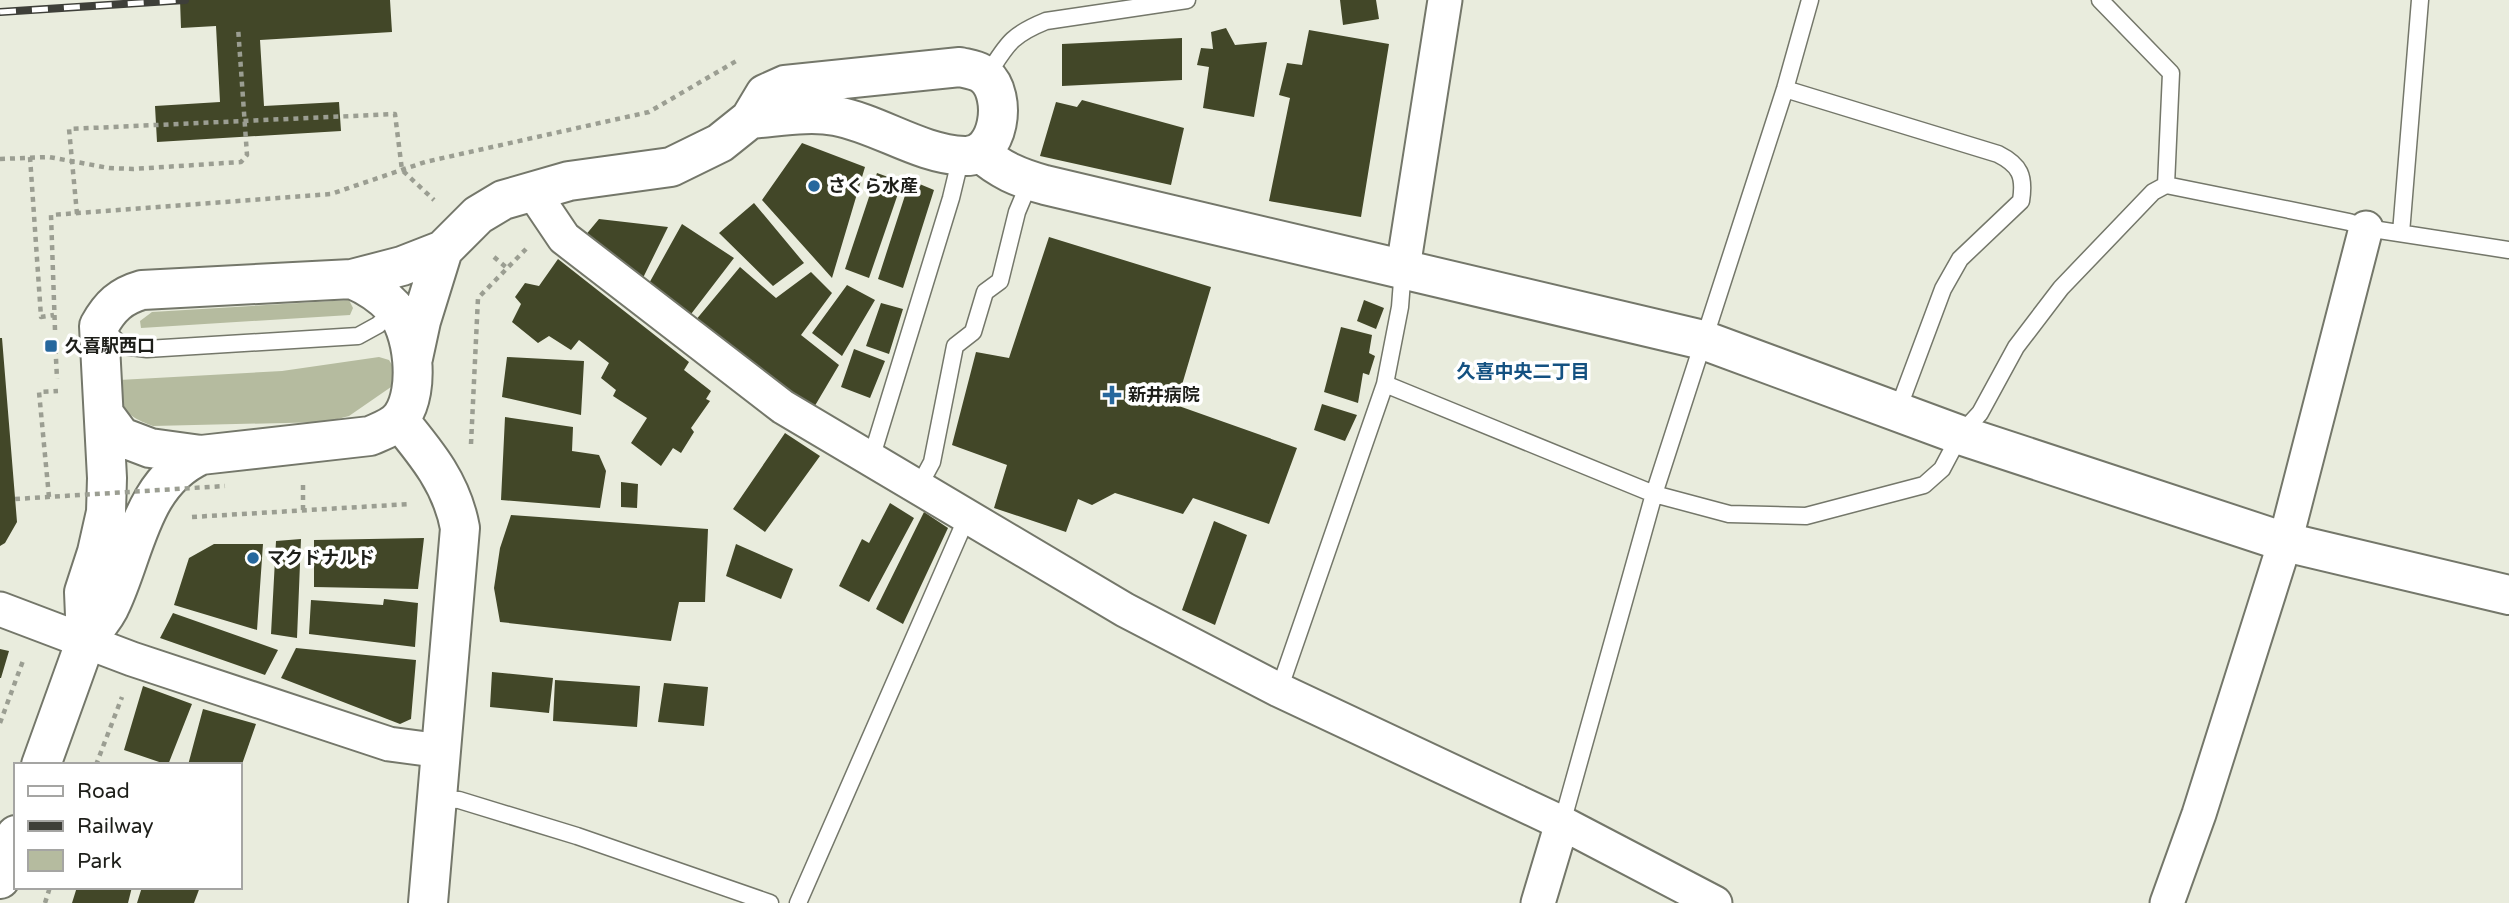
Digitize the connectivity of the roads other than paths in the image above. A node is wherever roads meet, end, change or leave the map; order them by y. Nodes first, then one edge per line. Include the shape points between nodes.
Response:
1 (1187, 0) edge
2 (1445, 0) edge
3 (1810, 0) edge
4 (2100, 0) edge
5 (2420, 0) edge
6 (986, 77) junction
7 (1785, 89) junction
8 (750, 119) junction
9 (969, 153) junction
10 (1030, 181) junction
11 (2165, 185) junction
12 (533, 192) junction
13 (2366, 228) junction
14 (2401, 233) junction
15 (443, 250) junction
16 (2509, 250) edge
17 (1403, 268) junction
18 (352, 279) junction
19 (395, 309) junction
20 (99, 326) junction
21 (1703, 340) junction
22 (413, 360) junction
23 (1385, 384) junction
24 (1897, 412) junction
25 (104, 414) junction
26 (399, 420) junction
27 (1960, 435) junction
28 (201, 455) junction
29 (871, 459) junction
30 (918, 488) junction
31 (1654, 494) junction
32 (967, 517) junction
33 (2286, 542) junction
34 (2509, 595) edge
35 (0, 608) edge
36 (86, 640) junction
37 (1279, 690) junction
38 (442, 751) junction
39 (42, 763) edge
40 (436, 799) junction
41 (1562, 823) junction
42 (14, 840) edge
43 (0, 879) edge
44 (428, 903) edge
45 (770, 903) edge
46 (798, 903) edge
47 (1538, 903) edge
48 (1715, 903) edge
49 (2167, 903) edge

1 - 6 lane via 1046,21 1010,40
2 - 17 street
3 - 7 lane
4 - 11 lane via 2171,73
5 - 14 lane
6 - 8 street via 960,67 785,85 765,93
6 - 9 street via 999,103 993,139
7 - 21 lane
7 - 24 lane via 1998,153 2014,162 2021,175 2021,201 1959,259 1943,289
8 - 9 street via 813,113 838,116 937,151
8 - 12 street via 720,143 671,167 569,181
9 - 10 street
9 - 29 lane via 958,169
10 - 17 street
10 - 30 lane via 1017,212 1000,281 985,292 973,332 955,346 932,462
11 - 13 lane
11 - 27 lane via 2061,288 2016,346 1980,413
12 - 15 street via 503,200 478,215
12 - 29 street via 564,238 783,407
13 - 14 lane
13 - 33 street
14 - 16 lane
15 - 18 street
15 - 22 street
17 - 21 street
17 - 23 lane
18 - 19 street via 375,290
18 - 20 street via 142,290 123,296 107,310
19 - 20 lane via 358,336 148,349 123,346
19 - 22 street
20 - 25 street
21 - 24 street
21 - 31 lane
22 - 26 street via 409,400
23 - 31 lane
23 - 37 lane
24 - 27 street
25 - 28 street via 121,437 150,448
25 - 36 street via 106,512 84,593
26 - 28 street via 370,436
26 - 38 street via 442,478 456,505 460,528
27 - 31 lane via 1942,469 1924,485 1806,516 1729,514
27 - 33 street
28 - 36 street via 185,462 158,489 111,607
29 - 30 street
30 - 32 street
31 - 41 lane
32 - 37 street via 1125,610
32 - 46 lane
33 - 34 street
33 - 49 street
35 - 36 street
36 - 38 street via 389,744
36 - 39 street
37 - 41 street
38 - 40 street
40 - 44 street
40 - 45 lane via 459,800 531,822
41 - 47 street
41 - 48 street
42 - 43 street

